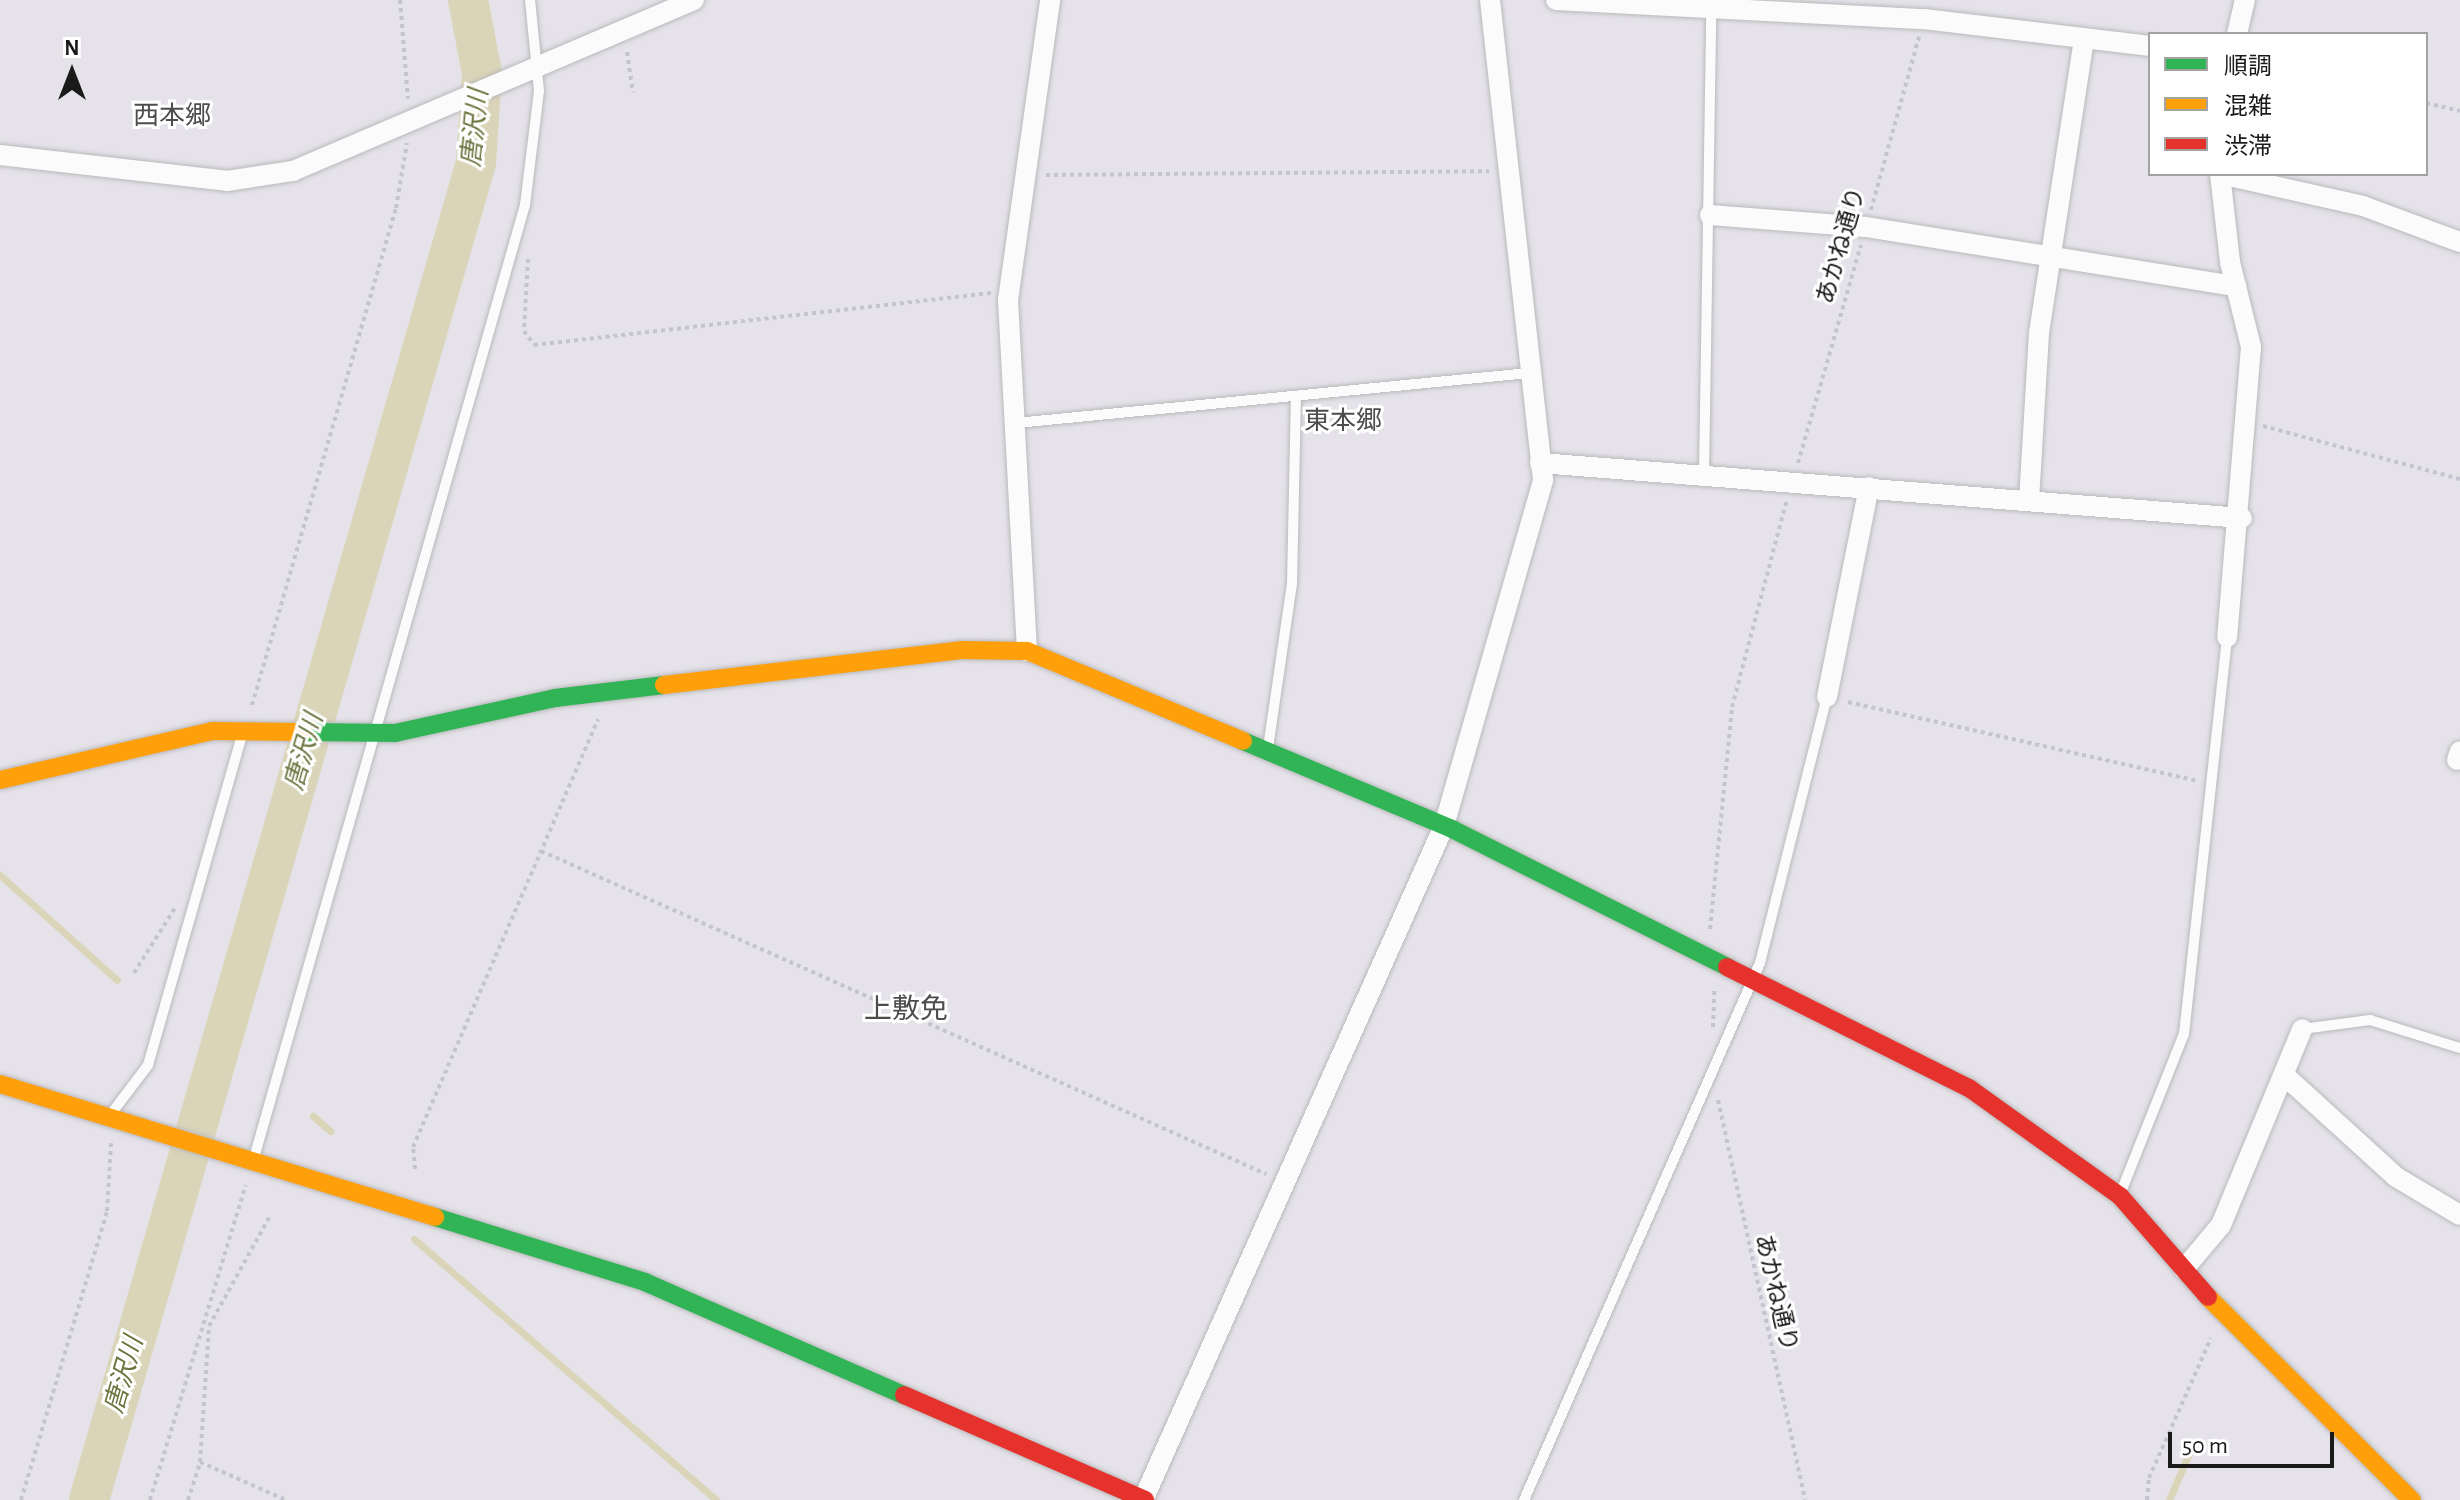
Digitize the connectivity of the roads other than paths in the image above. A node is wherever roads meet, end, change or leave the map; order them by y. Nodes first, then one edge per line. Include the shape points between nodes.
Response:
1 (530, 0) edge
2 (694, 0) edge
3 (1050, 0) edge
4 (1490, 0) edge
5 (1556, 0) edge
6 (2245, 0) edge
7 (1711, 4) edge
8 (2237, 32) edge
9 (2084, 38) junction
10 (2148, 46) edge
11 (533, 67) junction
12 (0, 155) edge
13 (2220, 176) edge
14 (2229, 176) edge
15 (1710, 215) junction
16 (2460, 242) edge
17 (2049, 256) junction
18 (2236, 286) junction
19 (1529, 373) junction
20 (1296, 396) junction
21 (1016, 423) junction
22 (1540, 463) junction
23 (1704, 475) junction
24 (1869, 487) junction
25 (2029, 501) junction
26 (2242, 518) junction
27 (2227, 637) joint
28 (1027, 651) junction
29 (1827, 697) joint
30 (249, 731) junction
31 (367, 734) junction
32 (1268, 748) junction
33 (0, 780) edge
34 (1444, 826) junction
35 (1754, 975) junction
36 (2302, 1029) joint
37 (2460, 1048) edge
38 (2284, 1075) junction
39 (0, 1084) edge
40 (114, 1118) junction
41 (249, 1159) junction
42 (2120, 1196) junction
43 (2460, 1215) edge
44 (2184, 1269) junction
45 (1144, 1500) edge
46 (1524, 1500) edge
47 (2412, 1500) edge

1 - 11 lane
2 - 11 street
3 - 21 street via 1009,290
4 - 19 street
5 - 7 street
6 - 8 street
7 - 9 street via 1924,19
7 - 15 lane
9 - 10 street
9 - 17 street
11 - 12 street via 293,171 227,181
11 - 31 lane via 525,205
13 - 18 street
14 - 16 street via 2363,206
15 - 17 street via 1866,227
15 - 23 lane
17 - 18 street
17 - 25 street
18 - 26 street via 2251,347
19 - 20 lane
19 - 22 street
20 - 21 lane
20 - 32 lane via 1292,584
21 - 28 street
22 - 23 street
22 - 34 street via 1543,480
23 - 24 street
24 - 25 street
24 - 29 street
25 - 26 street
26 - 27 street
27 - 42 lane via 2184,1034
28 - 31 street via 961,650 610,691
28 - 32 street
29 - 35 lane
30 - 31 street
30 - 33 street via 189,734
30 - 40 lane via 148,1065
31 - 41 lane
32 - 34 street
34 - 35 street
34 - 45 street
35 - 42 street via 1969,1088
35 - 46 lane
36 - 37 lane via 2370,1020
36 - 38 street
38 - 43 street via 2396,1177
38 - 44 street via 2221,1225
39 - 40 street
40 - 41 street
41 - 45 street via 645,1282
42 - 44 street
44 - 47 street via 2223,1315

